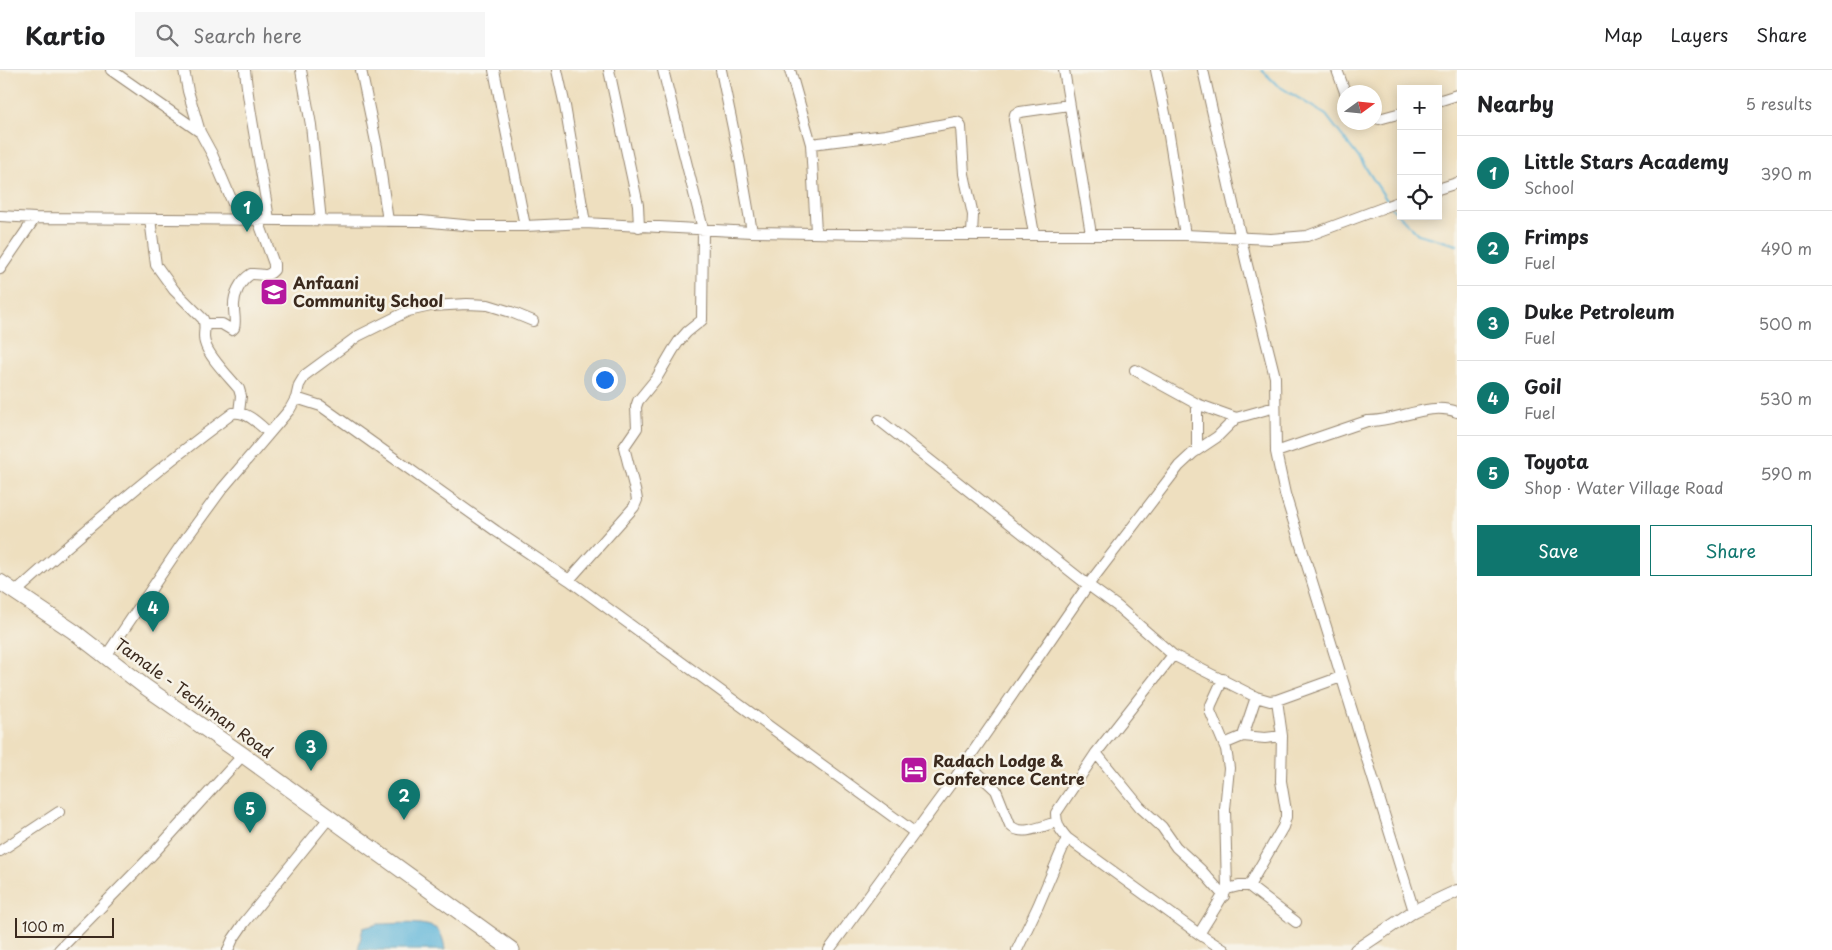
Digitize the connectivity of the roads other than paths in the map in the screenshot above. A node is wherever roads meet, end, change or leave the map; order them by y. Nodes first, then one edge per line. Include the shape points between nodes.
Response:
1 (111, 70) edge
2 (184, 70) edge
3 (245, 70) edge
4 (301, 70) edge
5 (361, 70) edge
6 (494, 70) edge
7 (557, 70) edge
8 (609, 70) edge
9 (664, 70) edge
10 (722, 70) edge
11 (790, 70) edge
12 (1064, 70) edge
13 (1156, 70) edge
14 (1203, 70) edge
15 (1337, 70) edge
16 (1342, 85) edge
17 (1457, 94) edge
18 (1442, 100) edge
19 (1070, 105) junction
20 (1397, 114) edge
21 (1382, 118) edge
22 (200, 132) junction
23 (811, 144) junction
24 (1457, 183) edge
25 (1442, 188) edge
26 (1397, 203) edge
27 (0, 216) edge
28 (35, 218) junction
29 (150, 219) junction
30 (240, 220) junction
31 (263, 220) junction
32 (321, 221) junction
33 (388, 221) junction
34 (585, 223) junction
35 (525, 226) junction
36 (639, 227) junction
37 (703, 229) junction
38 (752, 232) junction
39 (816, 232) junction
40 (972, 234) junction
41 (1034, 234) junction
42 (1091, 234) junction
43 (1185, 235) junction
44 (1241, 238) junction
45 (0, 269) edge
46 (532, 321) dead end
47 (205, 324) junction
48 (1135, 370) dead end
49 (296, 398) junction
50 (1197, 404) junction
51 (1274, 407) junction
52 (239, 412) junction
53 (1457, 412) edge
54 (1236, 418) junction
55 (879, 420) dead end
56 (269, 433) junction
57 (1197, 450) junction
58 (1276, 452) junction
59 (569, 580) junction
60 (1, 584) edge
61 (1088, 585) junction
62 (16, 592) junction
63 (1173, 655) junction
64 (106, 656) junction
65 (1340, 677) junction
66 (1223, 680) junction
67 (1256, 697) junction
68 (1277, 700) junction
69 (1243, 736) junction
70 (1282, 736) junction
71 (1224, 744) junction
72 (1096, 753) junction
73 (243, 755) junction
74 (966, 762) junction
75 (59, 812) dead end
76 (329, 818) junction
77 (1056, 822) junction
78 (914, 832) junction
79 (1067, 838) junction
80 (0, 851) edge
81 (1249, 886) junction
82 (1457, 891) edge
83 (1226, 893) junction
84 (1414, 911) junction
85 (1296, 922) dead end
86 (1199, 934) junction
87 (59, 950) edge
88 (228, 950) edge
89 (512, 950) edge
90 (829, 950) edge
91 (1017, 950) edge
92 (1224, 950) edge
93 (1356, 950) edge

1 - 22 street
2 - 22 street
3 - 31 street via 248,103 264,180
4 - 32 street via 311,126
5 - 33 street
6 - 35 street
7 - 34 street
8 - 36 street via 638,205
9 - 37 street
10 - 38 street
11 - 23 street
12 - 19 street
13 - 43 street
14 - 44 street
15 - 16 street
17 - 18 street
19 - 41 street via 1015,114
19 - 42 street
20 - 21 street
22 - 30 street
23 - 39 street
23 - 40 street via 959,123
24 - 25 street
26 - 44 street via 1307,236
27 - 28 street
28 - 29 street
28 - 45 street
29 - 30 street
29 - 47 street via 156,265
30 - 31 street
31 - 32 street
31 - 47 street via 274,270 270,275 251,274 238,288 232,330 219,324
32 - 33 street
33 - 35 street
34 - 35 street
34 - 36 street
36 - 37 street
37 - 38 street
37 - 59 street via 702,320 679,341 638,401 637,428 624,447 637,500
38 - 39 street
39 - 40 street
40 - 41 street
41 - 42 street
42 - 43 street
43 - 44 street
44 - 51 street via 1273,366
46 - 49 street via 488,305 440,306 408,311 358,336 305,375
47 - 52 street via 206,347 239,388
48 - 50 street
49 - 56 street
49 - 59 street via 321,406
50 - 54 street
50 - 57 street
51 - 54 street
51 - 58 street
52 - 56 street
52 - 62 street via 233,413 168,462
53 - 58 street via 1440,407 1381,422 1367,421
54 - 57 street
55 - 61 street
56 - 64 street via 222,489
57 - 61 street via 1179,466
58 - 65 street via 1285,494
59 - 78 street
60 - 62 highway, Tamale - Techiman Road
61 - 63 street
61 - 74 street
62 - 64 highway, Tamale - Techiman Road
63 - 66 street
63 - 72 street
64 - 73 highway, Tamale - Techiman Road
65 - 68 street
65 - 84 street
66 - 67 street
66 - 71 street via 1210,711
67 - 68 street via 1266,701
67 - 69 street
68 - 70 street
69 - 70 street
69 - 71 street
70 - 81 street via 1281,781 1286,817
71 - 83 street via 1229,768 1225,809
72 - 77 street via 1056,813
72 - 83 street via 1176,847
73 - 76 highway, Tamale - Techiman Road
73 - 87 street
74 - 77 street via 996,790 1013,829 1022,831
74 - 78 street
75 - 80 street
76 - 88 street via 244,923
76 - 89 highway, Tamale - Techiman Road
77 - 79 street
78 - 90 street
79 - 86 street
79 - 91 street
81 - 83 street via 1238,886
81 - 85 street
82 - 84 main road
83 - 86 street
84 - 93 main road
86 - 92 street

